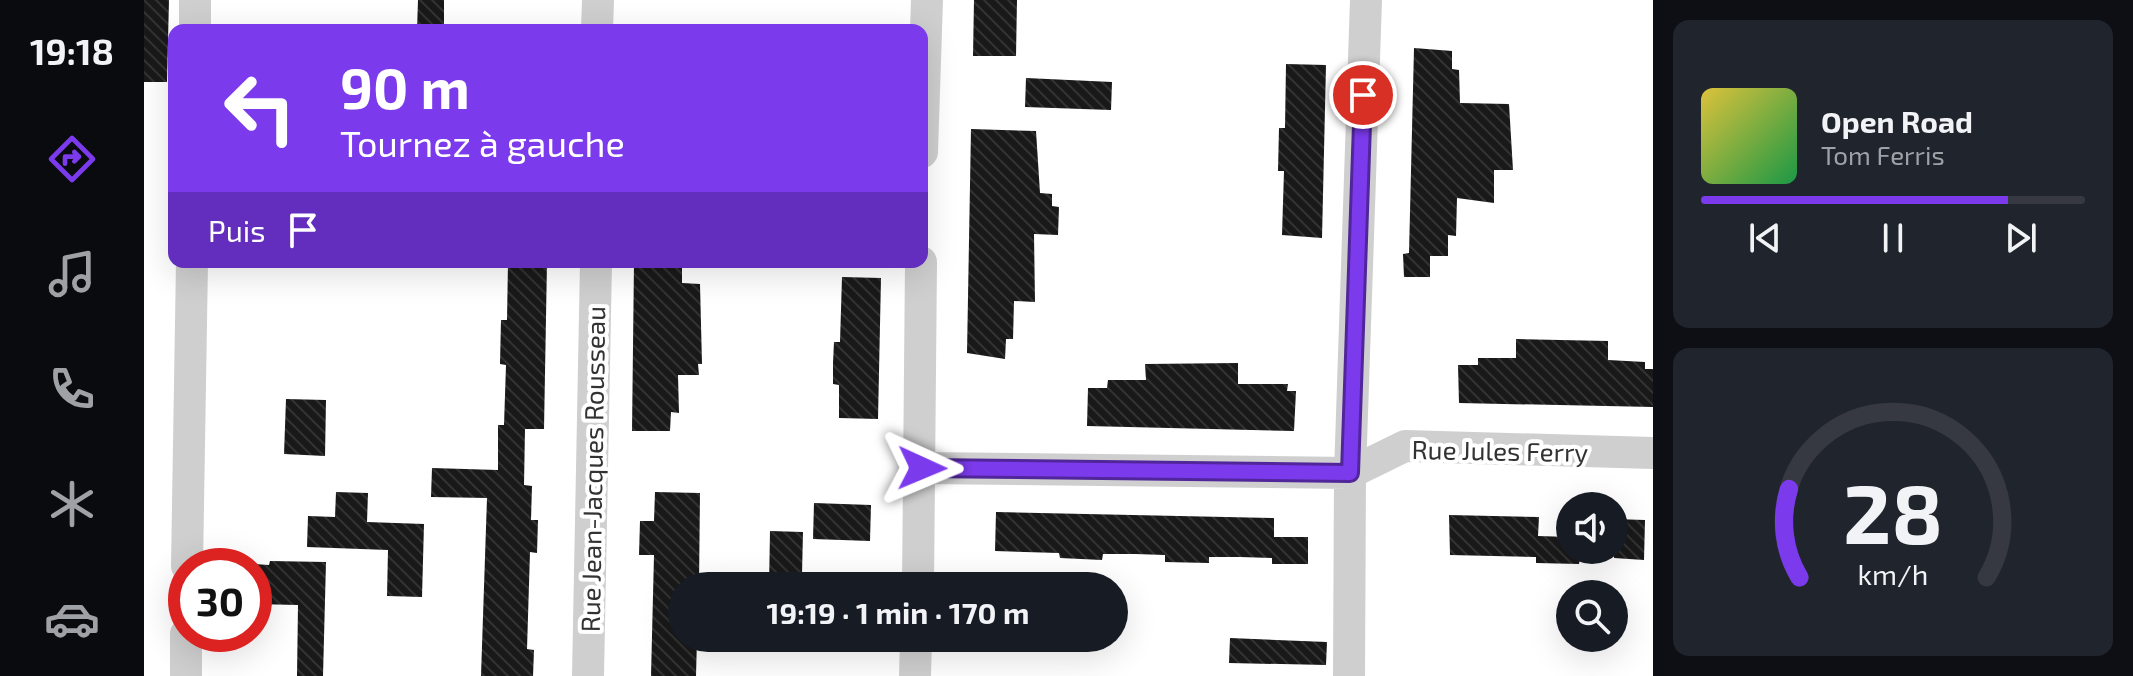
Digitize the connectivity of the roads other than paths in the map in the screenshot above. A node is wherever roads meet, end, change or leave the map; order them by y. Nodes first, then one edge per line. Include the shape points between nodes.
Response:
1 (195, 0) edge
2 (598, 0) edge
3 (927, 0) edge
4 (1366, 0) edge
5 (195, 24) edge
6 (597, 24) edge
7 (926, 24) edge
8 (192, 268) edge
9 (596, 268) edge
10 (921, 268) edge
11 (1653, 453) edge
12 (922, 468) junction
13 (1350, 473) junction
14 (187, 548) edge
15 (918, 572) edge
16 (186, 652) edge
17 (916, 652) edge
18 (186, 676) edge
19 (588, 676) edge
20 (915, 676) edge
21 (1349, 676) edge

1 - 5 street
2 - 6 street
3 - 7 street
4 - 13 street
8 - 14 street
9 - 19 street, Rue Jean-Jacques Rousseau
10 - 12 street
11 - 13 street, Rue Jules Ferry via 1405,446
12 - 13 street, Rue Jules Ferry
12 - 15 street
13 - 21 street
16 - 18 street
17 - 20 street

